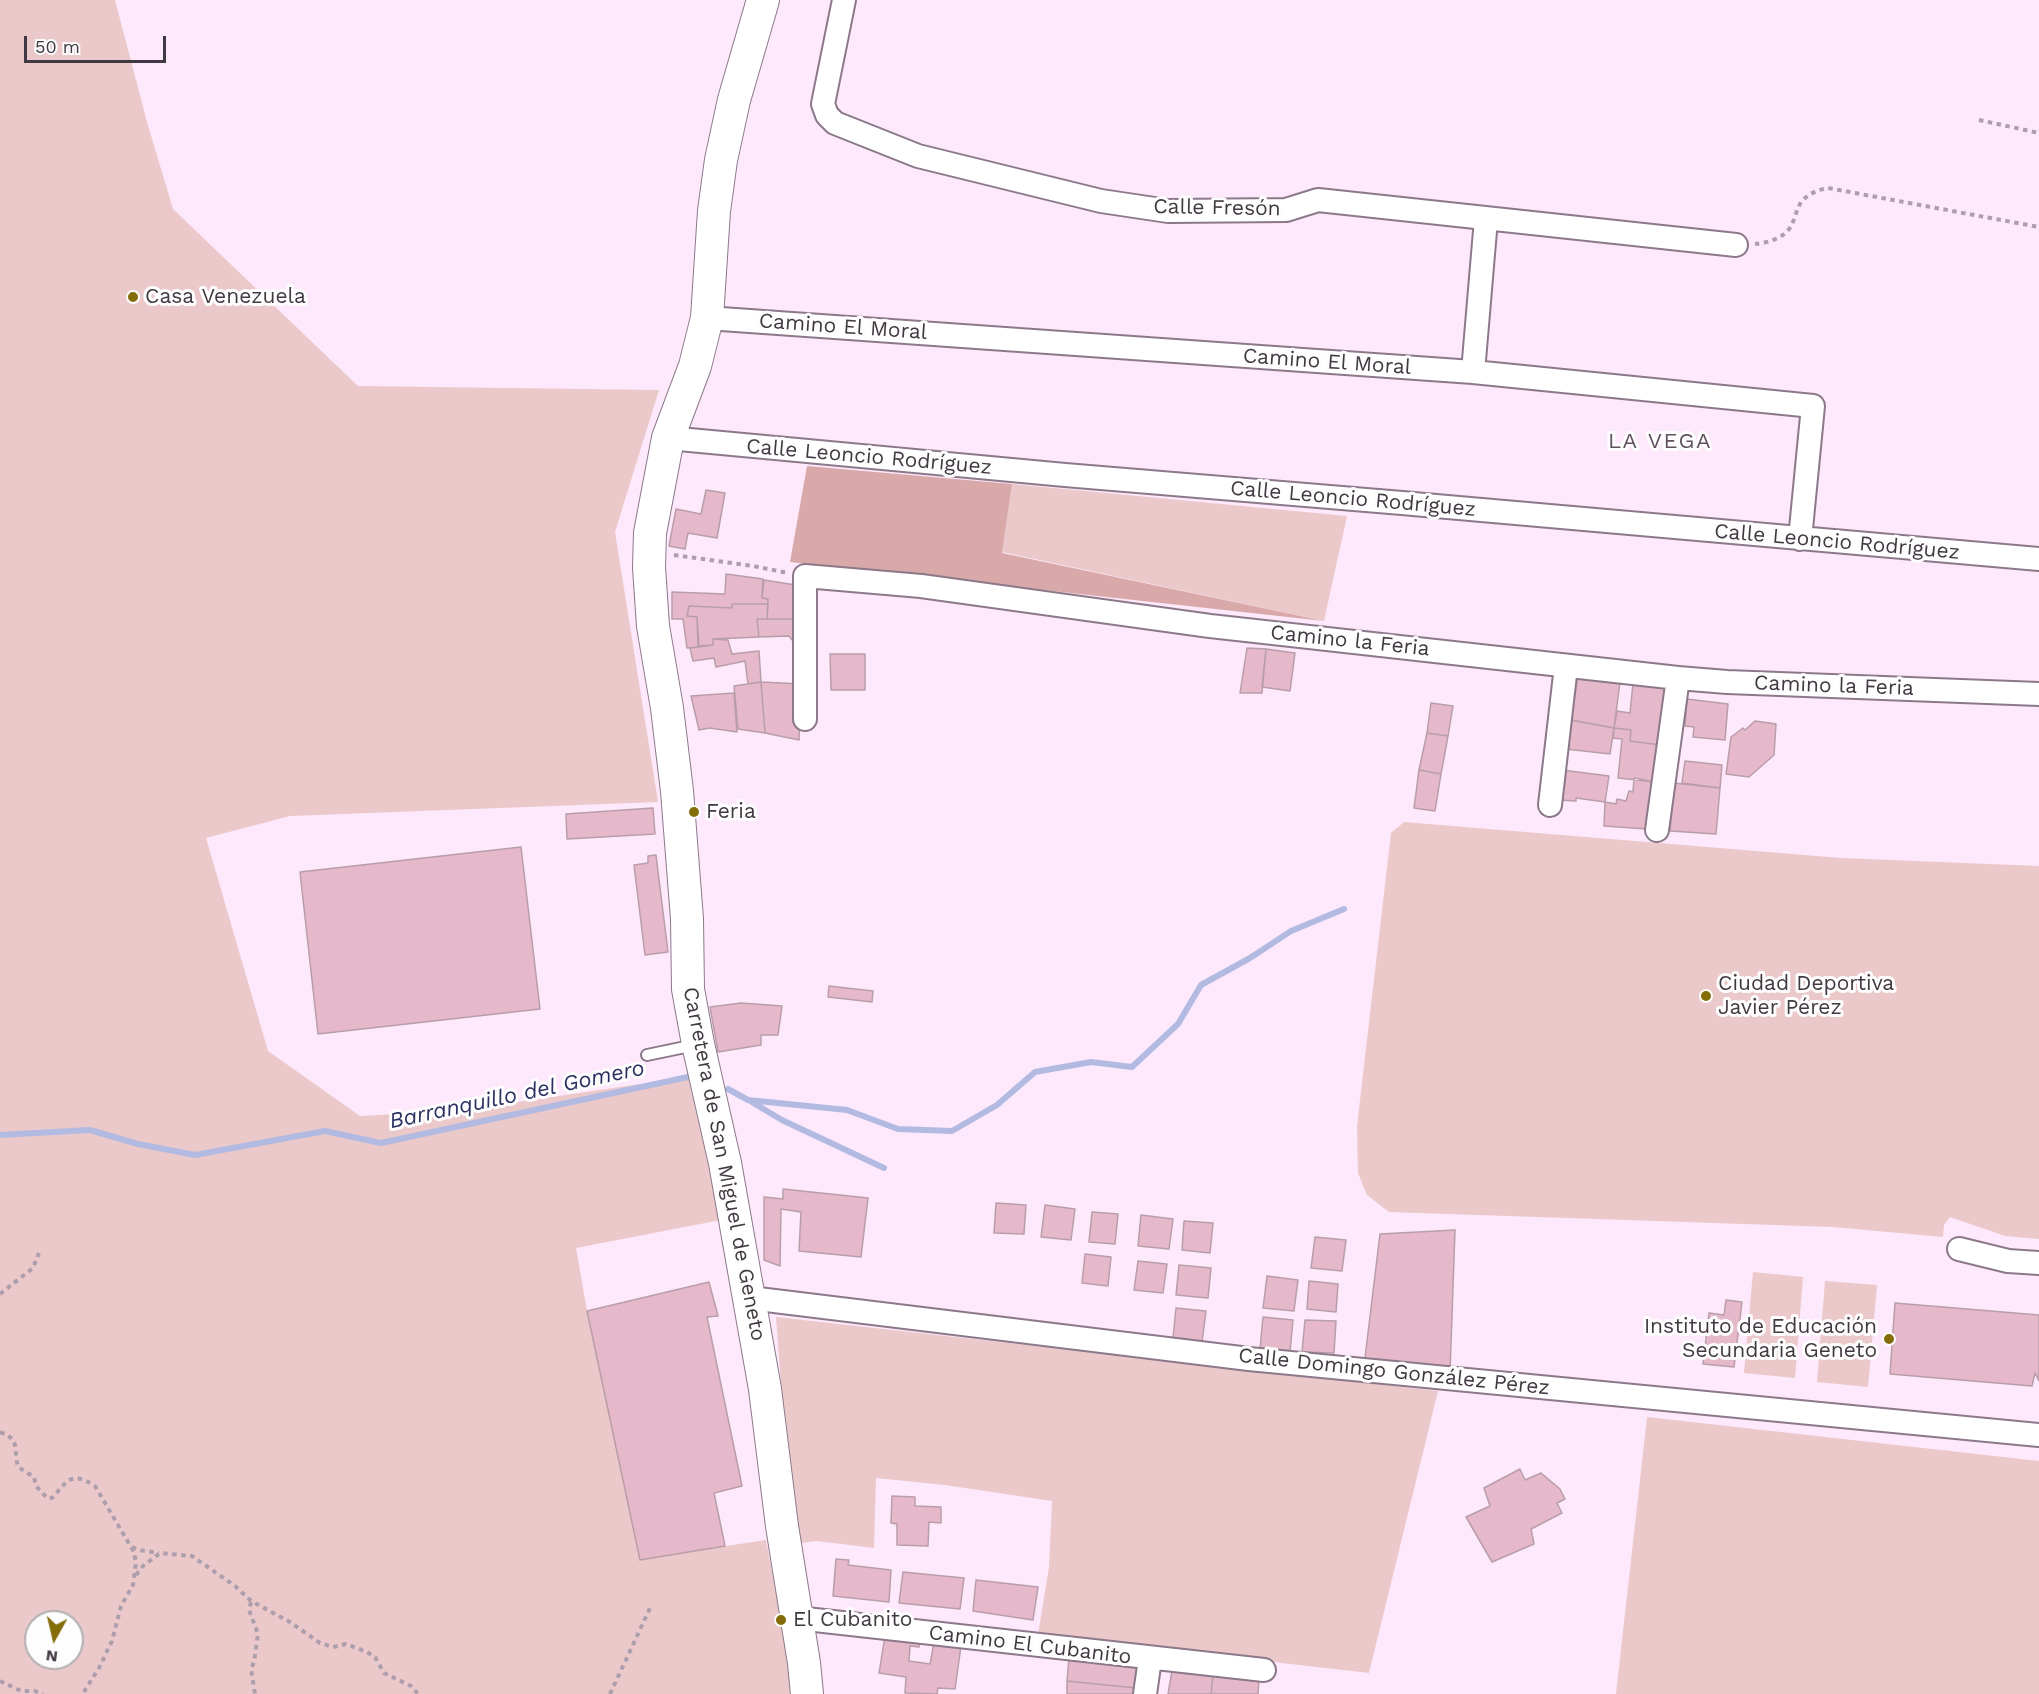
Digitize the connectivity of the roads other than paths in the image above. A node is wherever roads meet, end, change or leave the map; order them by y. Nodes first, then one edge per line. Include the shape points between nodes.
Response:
1 (763, 0) edge
2 (844, 0) edge
3 (1486, 219) junction
4 (1736, 245) road end
5 (707, 318) junction
6 (1473, 372) junction
7 (668, 438) junction
8 (1800, 539) junction
9 (2039, 559) edge
10 (1566, 666) junction
11 (1678, 678) junction
12 (2039, 694) edge
13 (805, 719) dead end
14 (1550, 805) dead end
15 (1657, 830) dead end
16 (698, 1044) junction
17 (647, 1055) dead end
18 (1959, 1249) dead end
19 (2039, 1263) edge
20 (750, 1298) junction
21 (2039, 1435) edge
22 (797, 1618) junction
23 (1150, 1659) junction
24 (1264, 1670) dead end
25 (807, 1694) edge
26 (1145, 1694) edge

1 - 5 main road, Carretera de San Miguel de Geneto via 734,100 720,169
2 - 3 street, Calle Fresón via 823,104 827,115 835,123 918,156 1101,201 1168,211 1286,210 1318,200
3 - 4 street, Calle Fresón
3 - 6 street
5 - 6 street, Camino El Moral
5 - 7 main road, Carretera de San Miguel de Geneto via 695,366
6 - 8 street, Camino El Moral via 1814,406
7 - 8 street, Calle Leoncio Rodríguez
7 - 16 main road, Carretera de San Miguel de Geneto via 649,552 653,626 677,791 688,989
8 - 9 street, Calle Leoncio Rodríguez
10 - 11 street, Camino la Feria
10 - 13 street, Camino la Feria via 1210,626 921,586 805,576
10 - 14 street
11 - 12 street, Camino la Feria
11 - 15 street
16 - 17 lane
16 - 20 main road, Carretera de San Miguel de Geneto
18 - 19 street via 2008,1261
20 - 21 street, Calle Domingo González Pérez via 1249,1359
20 - 22 main road, Carretera de San Miguel de Geneto
22 - 23 street, Camino El Cubanito
22 - 25 main road, Carretera de San Miguel de Geneto
23 - 24 street, Camino El Cubanito
23 - 26 street

